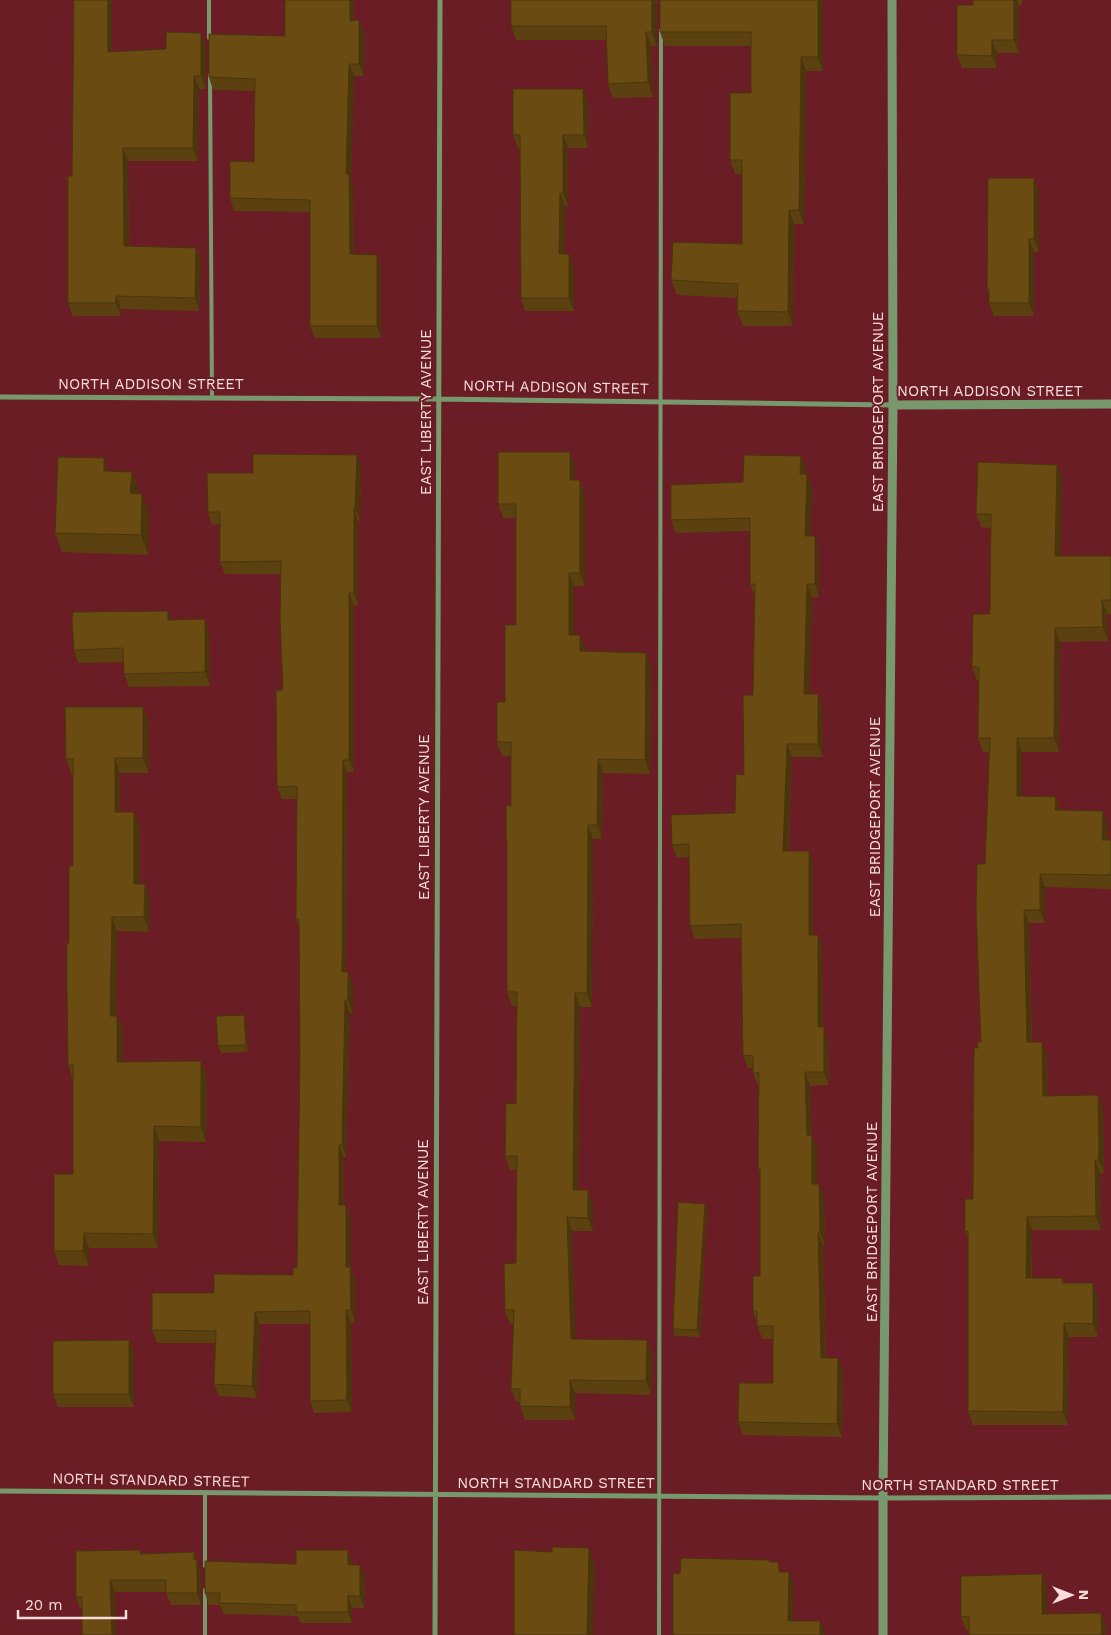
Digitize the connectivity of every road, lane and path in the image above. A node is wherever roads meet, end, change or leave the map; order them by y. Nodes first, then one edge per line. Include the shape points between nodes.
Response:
1 (209, 0) edge
2 (440, 0) edge
3 (892, 0) edge
4 (661, 20) edge
5 (209, 40) edge
6 (210, 70) edge
7 (0, 397) edge
8 (212, 398) junction
9 (438, 399) junction
10 (660, 403) junction
11 (1111, 404) edge
12 (892, 405) junction
13 (0, 1491) edge
14 (205, 1493) junction
15 (434, 1495) junction
16 (659, 1496) junction
17 (1111, 1497) edge
18 (883, 1498) junction
19 (205, 1569) edge
20 (205, 1588) edge
21 (205, 1635) edge
22 (435, 1635) edge
23 (659, 1635) edge
24 (883, 1635) edge

1 - 5 lane
2 - 9 street, EAST LIBERTY AVENUE
3 - 12 street, EAST BRIDGEPORT AVENUE
4 - 10 lane
6 - 8 lane
7 - 8 street, NORTH ADDISON STREET
8 - 9 street, NORTH ADDISON STREET
9 - 10 street, NORTH ADDISON STREET
9 - 15 street, EAST LIBERTY AVENUE
10 - 12 street, NORTH ADDISON STREET
10 - 16 lane
11 - 12 street, NORTH ADDISON STREET
12 - 18 street, EAST BRIDGEPORT AVENUE
13 - 14 street, NORTH STANDARD STREET
14 - 15 street, NORTH STANDARD STREET
14 - 19 lane
15 - 16 street, NORTH STANDARD STREET
15 - 22 street, EAST LIBERTY AVENUE
16 - 18 street, NORTH STANDARD STREET
16 - 23 lane
17 - 18 street, NORTH STANDARD STREET
18 - 24 street, EAST BRIDGEPORT AVENUE
20 - 21 lane

